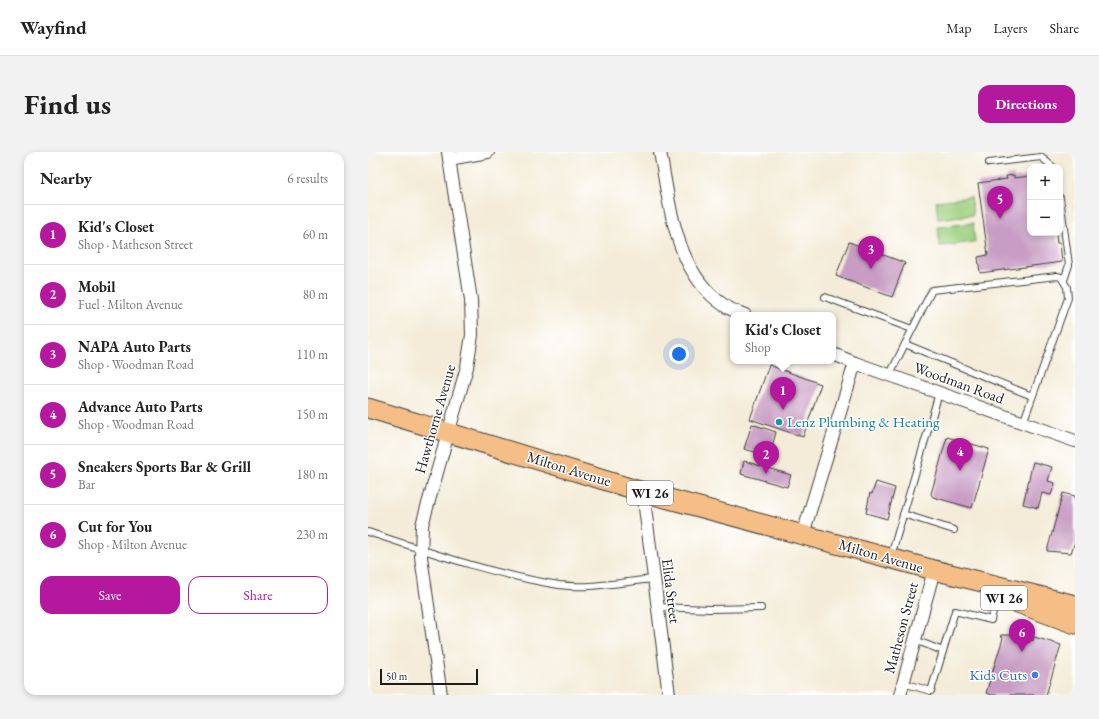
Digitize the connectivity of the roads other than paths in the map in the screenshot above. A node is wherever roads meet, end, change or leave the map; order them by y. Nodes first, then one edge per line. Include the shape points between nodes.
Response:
1 (488, 152) edge
2 (660, 152) edge
3 (448, 155) edge
4 (989, 163) dead end
5 (1049, 164) edge
6 (1060, 200) edge
7 (1064, 280) junction
8 (825, 297) dead end
9 (738, 312) edge
10 (912, 330) junction
11 (905, 344) junction
12 (836, 355) edge
13 (855, 363) junction
14 (889, 376) junction
15 (939, 393) junction
16 (1032, 396) junction
17 (368, 408) edge
18 (1023, 423) junction
19 (448, 433) junction
20 (1075, 441) edge
21 (643, 492) junction
22 (903, 514) junction
23 (954, 530) dead end
24 (368, 532) edge
25 (803, 534) junction
26 (421, 549) junction
27 (890, 558) junction
28 (934, 570) junction
29 (653, 579) junction
30 (997, 595) junction
31 (1075, 605) edge
32 (657, 607) junction
33 (761, 608) dead end
34 (1075, 624) edge
35 (915, 640) junction
36 (943, 651) junction
37 (903, 683) junction
38 (441, 695) edge
39 (669, 695) edge
40 (900, 695) edge

1 - 3 street
2 - 9 street via 675,229 685,257 702,286 725,306
3 - 19 street, Hawthorne Avenue via 471,300 472,335 467,367
4 - 5 lane via 1041,157
6 - 7 lane via 1069,265
7 - 10 lane via 1057,276 935,289 930,292
7 - 16 lane via 1068,298
8 - 10 lane
10 - 11 lane
11 - 14 lane
11 - 16 lane
12 - 13 street, Woodman Road
13 - 14 street, Woodman Road
13 - 25 street
14 - 15 street, Woodman Road
15 - 18 street, Woodman Road
15 - 22 lane
16 - 18 lane
17 - 19 main road, Milton Avenue / WI 26
18 - 20 street, Woodman Road
19 - 21 main road, Milton Avenue / WI 26
19 - 26 street, Hawthorne Avenue via 422,525
21 - 25 main road, Milton Avenue / WI 26
21 - 29 street, Elida Street
22 - 23 lane
22 - 27 lane
24 - 26 lane
25 - 27 main road, Milton Avenue / WI 26
26 - 29 lane via 560,585
26 - 38 street, Hawthorne Avenue
27 - 28 main road, Milton Avenue / WI 26
28 - 30 main road, Milton Avenue / WI 26 via 941,576
28 - 31 main road, Milton Avenue / WI 26
28 - 35 street, Matheson Street
29 - 32 street, Elida Street
30 - 34 main road, Milton Avenue / WI 26
30 - 36 lane via 991,620 955,611
32 - 33 lane
32 - 39 street, Elida Street
35 - 36 lane
35 - 37 street, Matheson Street
36 - 37 lane via 931,691
37 - 40 street, Matheson Street

